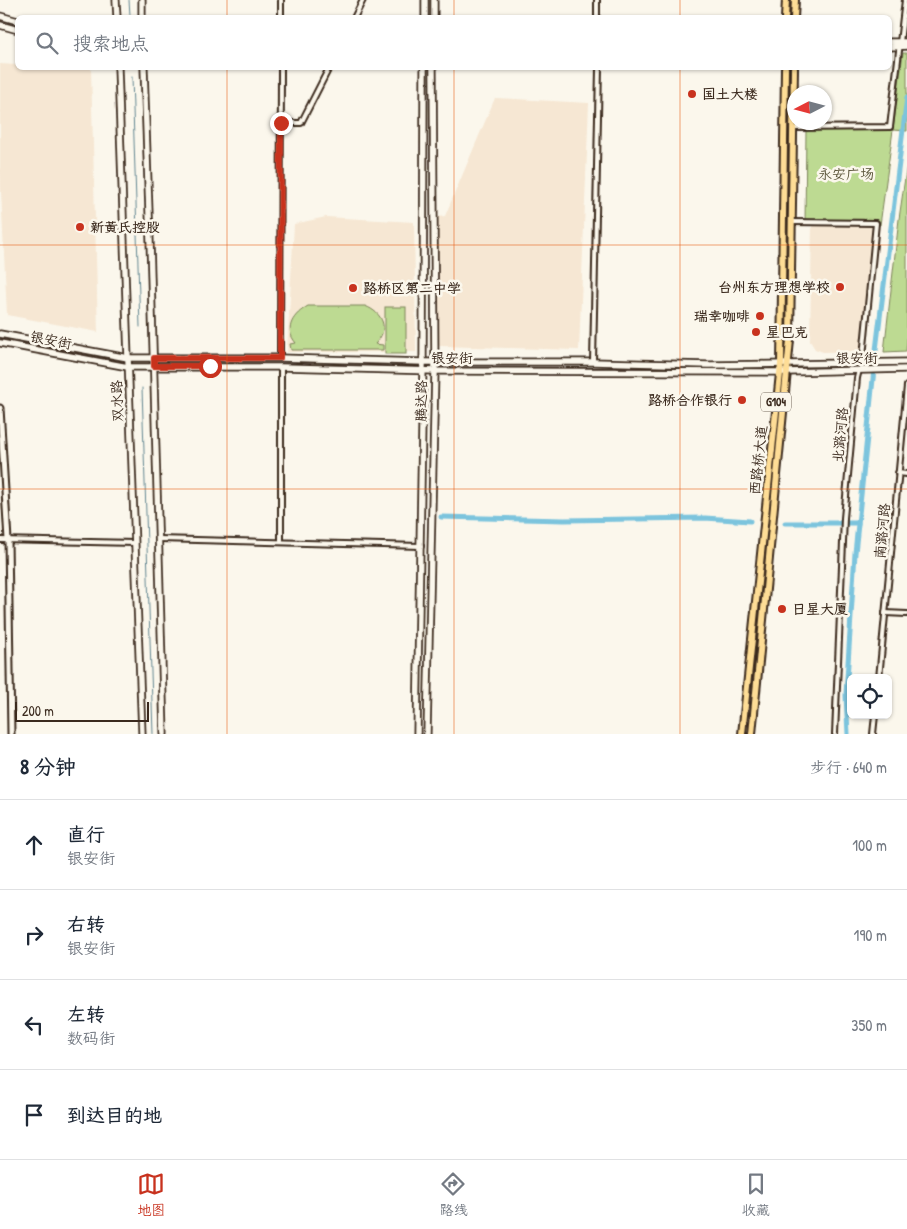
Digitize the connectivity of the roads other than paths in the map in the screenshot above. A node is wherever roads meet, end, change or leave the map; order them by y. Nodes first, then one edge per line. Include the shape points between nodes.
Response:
1 (116, 0) edge
2 (142, 0) edge
3 (281, 0) edge
4 (362, 0) edge
5 (425, 0) edge
6 (434, 0) edge
7 (597, 0) edge
8 (786, 0) edge
9 (795, 0) edge
10 (905, 0) edge
11 (117, 15) edge
12 (142, 15) edge
13 (281, 15) edge
14 (355, 15) edge
15 (425, 15) edge
16 (434, 15) edge
17 (596, 15) edge
18 (786, 15) edge
19 (794, 15) edge
20 (0, 16) edge
21 (15, 20) edge
22 (0, 25) edge
23 (15, 29) edge
24 (904, 44) edge
25 (118, 70) edge
26 (144, 70) edge
27 (281, 70) edge
28 (328, 70) edge
29 (424, 70) edge
30 (432, 70) edge
31 (599, 70) edge
32 (785, 70) edge
33 (794, 70) edge
34 (794, 85) edge
35 (281, 123) junction
36 (832, 128) edge
37 (793, 130) edge
38 (792, 222) junction
39 (0, 334) edge
40 (0, 343) edge
41 (128, 358) junction
42 (154, 358) junction
43 (280, 358) junction
44 (424, 362) junction
45 (434, 362) junction
46 (593, 362) junction
47 (907, 362) edge
48 (863, 363) junction
49 (784, 364) junction
50 (154, 366) junction
51 (281, 366) junction
52 (128, 367) junction
53 (907, 369) edge
54 (862, 370) junction
55 (423, 371) junction
56 (434, 371) junction
57 (783, 372) junction
58 (907, 386) edge
59 (0, 408) edge
60 (898, 473) junction
61 (907, 474) edge
62 (159, 539) junction
63 (0, 540) edge
64 (8, 540) junction
65 (281, 542) junction
66 (135, 544) junction
67 (421, 546) junction
68 (885, 613) junction
69 (907, 614) edge
70 (879, 674) edge
71 (875, 719) edge
72 (11, 734) edge
73 (142, 734) edge
74 (164, 734) edge
75 (418, 734) edge
76 (427, 734) edge
77 (742, 734) edge
78 (752, 734) edge
79 (835, 734) edge
80 (874, 734) edge

1 - 11 main road
2 - 12 main road
3 - 13 street
4 - 14 street
5 - 15 main road
6 - 16 main road
7 - 17 street
8 - 18 main road
9 - 19 main road
10 - 24 street
20 - 21 main road
22 - 23 main road
24 - 36 street via 890,127
25 - 41 main road, 双水路
26 - 42 main road
27 - 35 street
28 - 35 street via 301,122
29 - 44 main road, 腾达路
30 - 45 main road, 腾达路
31 - 46 street
32 - 49 main road, 西路桥大道 / G104
33 - 34 main road, 西路桥大道 / G104
35 - 43 street
37 - 38 main road, 西路桥大道 / G104
38 - 48 street, 北潞河路 via 876,223
38 - 49 main road, 西路桥大道 / G104 via 790,340
39 - 41 main road, 银安街
40 - 52 main road, 银安街
41 - 42 main road, 银安街
41 - 52 main road, 双水路
42 - 43 main road, 银安街
42 - 50 main road
43 - 44 main road, 银安街
44 - 45 main road, 银安街
44 - 55 main road, 腾达路
45 - 46 main road, 银安街
45 - 56 main road, 腾达路
46 - 49 main road, 银安街
47 - 48 main road, 银安街
48 - 49 main road, 银安街
48 - 54 street, 北潞河路
49 - 57 main road, 西路桥大道 / G104
50 - 51 main road, 银安街
50 - 52 main road, 银安街
50 - 62 main road
51 - 55 main road, 银安街
51 - 65 street
52 - 66 main road, 双水路
53 - 54 main road, 银安街
54 - 57 main road, 银安街
54 - 79 street, 北潞河路 via 857,378 843,525
55 - 56 main road, 银安街
55 - 67 main road, 腾达路
56 - 57 main road, 银安街
56 - 76 main road, 腾达路
57 - 77 main road, 西路桥大道 / G104
57 - 78 main road, 西路桥大道 / G104
58 - 60 street, 南潞河路
59 - 64 street
60 - 61 street
60 - 68 street, 南潞河路
62 - 65 street
62 - 74 main road
63 - 64 street
64 - 66 street
64 - 72 street
65 - 67 street
66 - 73 main road, 双水路
67 - 75 main road, 腾达路
68 - 69 street
68 - 70 street, 南潞河路
71 - 80 street

